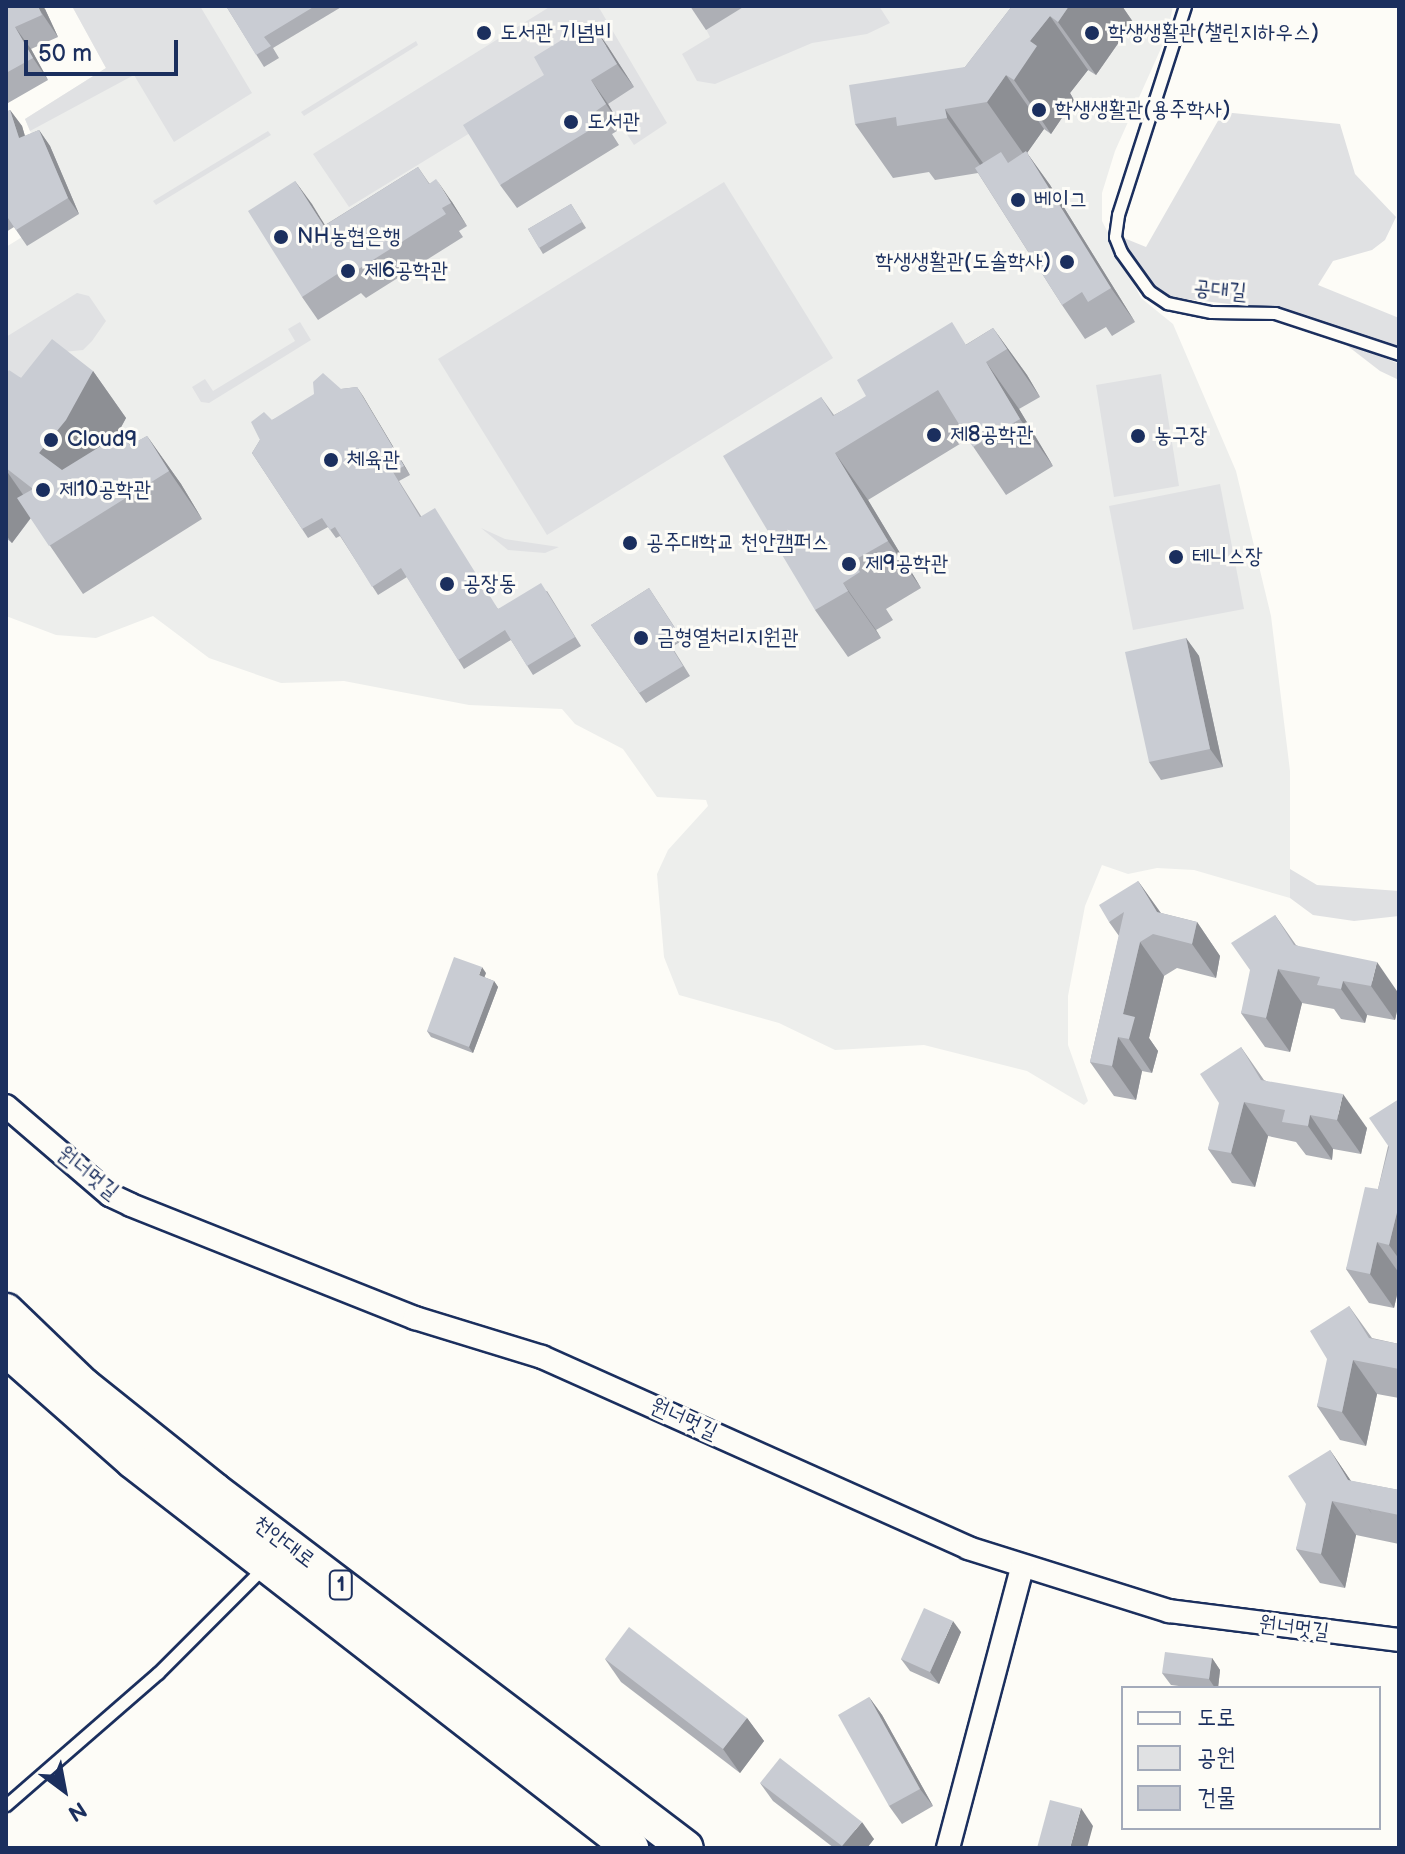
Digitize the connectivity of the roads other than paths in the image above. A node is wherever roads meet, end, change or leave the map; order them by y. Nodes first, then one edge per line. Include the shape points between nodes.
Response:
1 (1185, 6) edge
2 (1399, 354) edge
3 (6, 1106) edge
4 (6, 1311) edge
5 (6, 1349) edge
6 (266, 1565) junction
7 (1022, 1568) junction
8 (1399, 1640) edge
9 (6, 1805) edge
10 (631, 1848) edge
11 (686, 1848) edge
12 (948, 1848) edge

1 - 2 lane, 공대길 via 1122,200 1115,237 1121,252 1149,291 1167,303 1211,312 1275,313
3 - 7 street, 원너멋길 via 110,1195 131,1205 401,1313 542,1357
4 - 11 main road, 천안대로 / 1 via 83,1385 214,1490
5 - 6 main road, 천안대로 / 1 via 128,1457
6 - 9 lane via 158,1673
6 - 10 main road, 천안대로 / 1
7 - 8 street, 원너멋길 via 1169,1611
7 - 12 street

